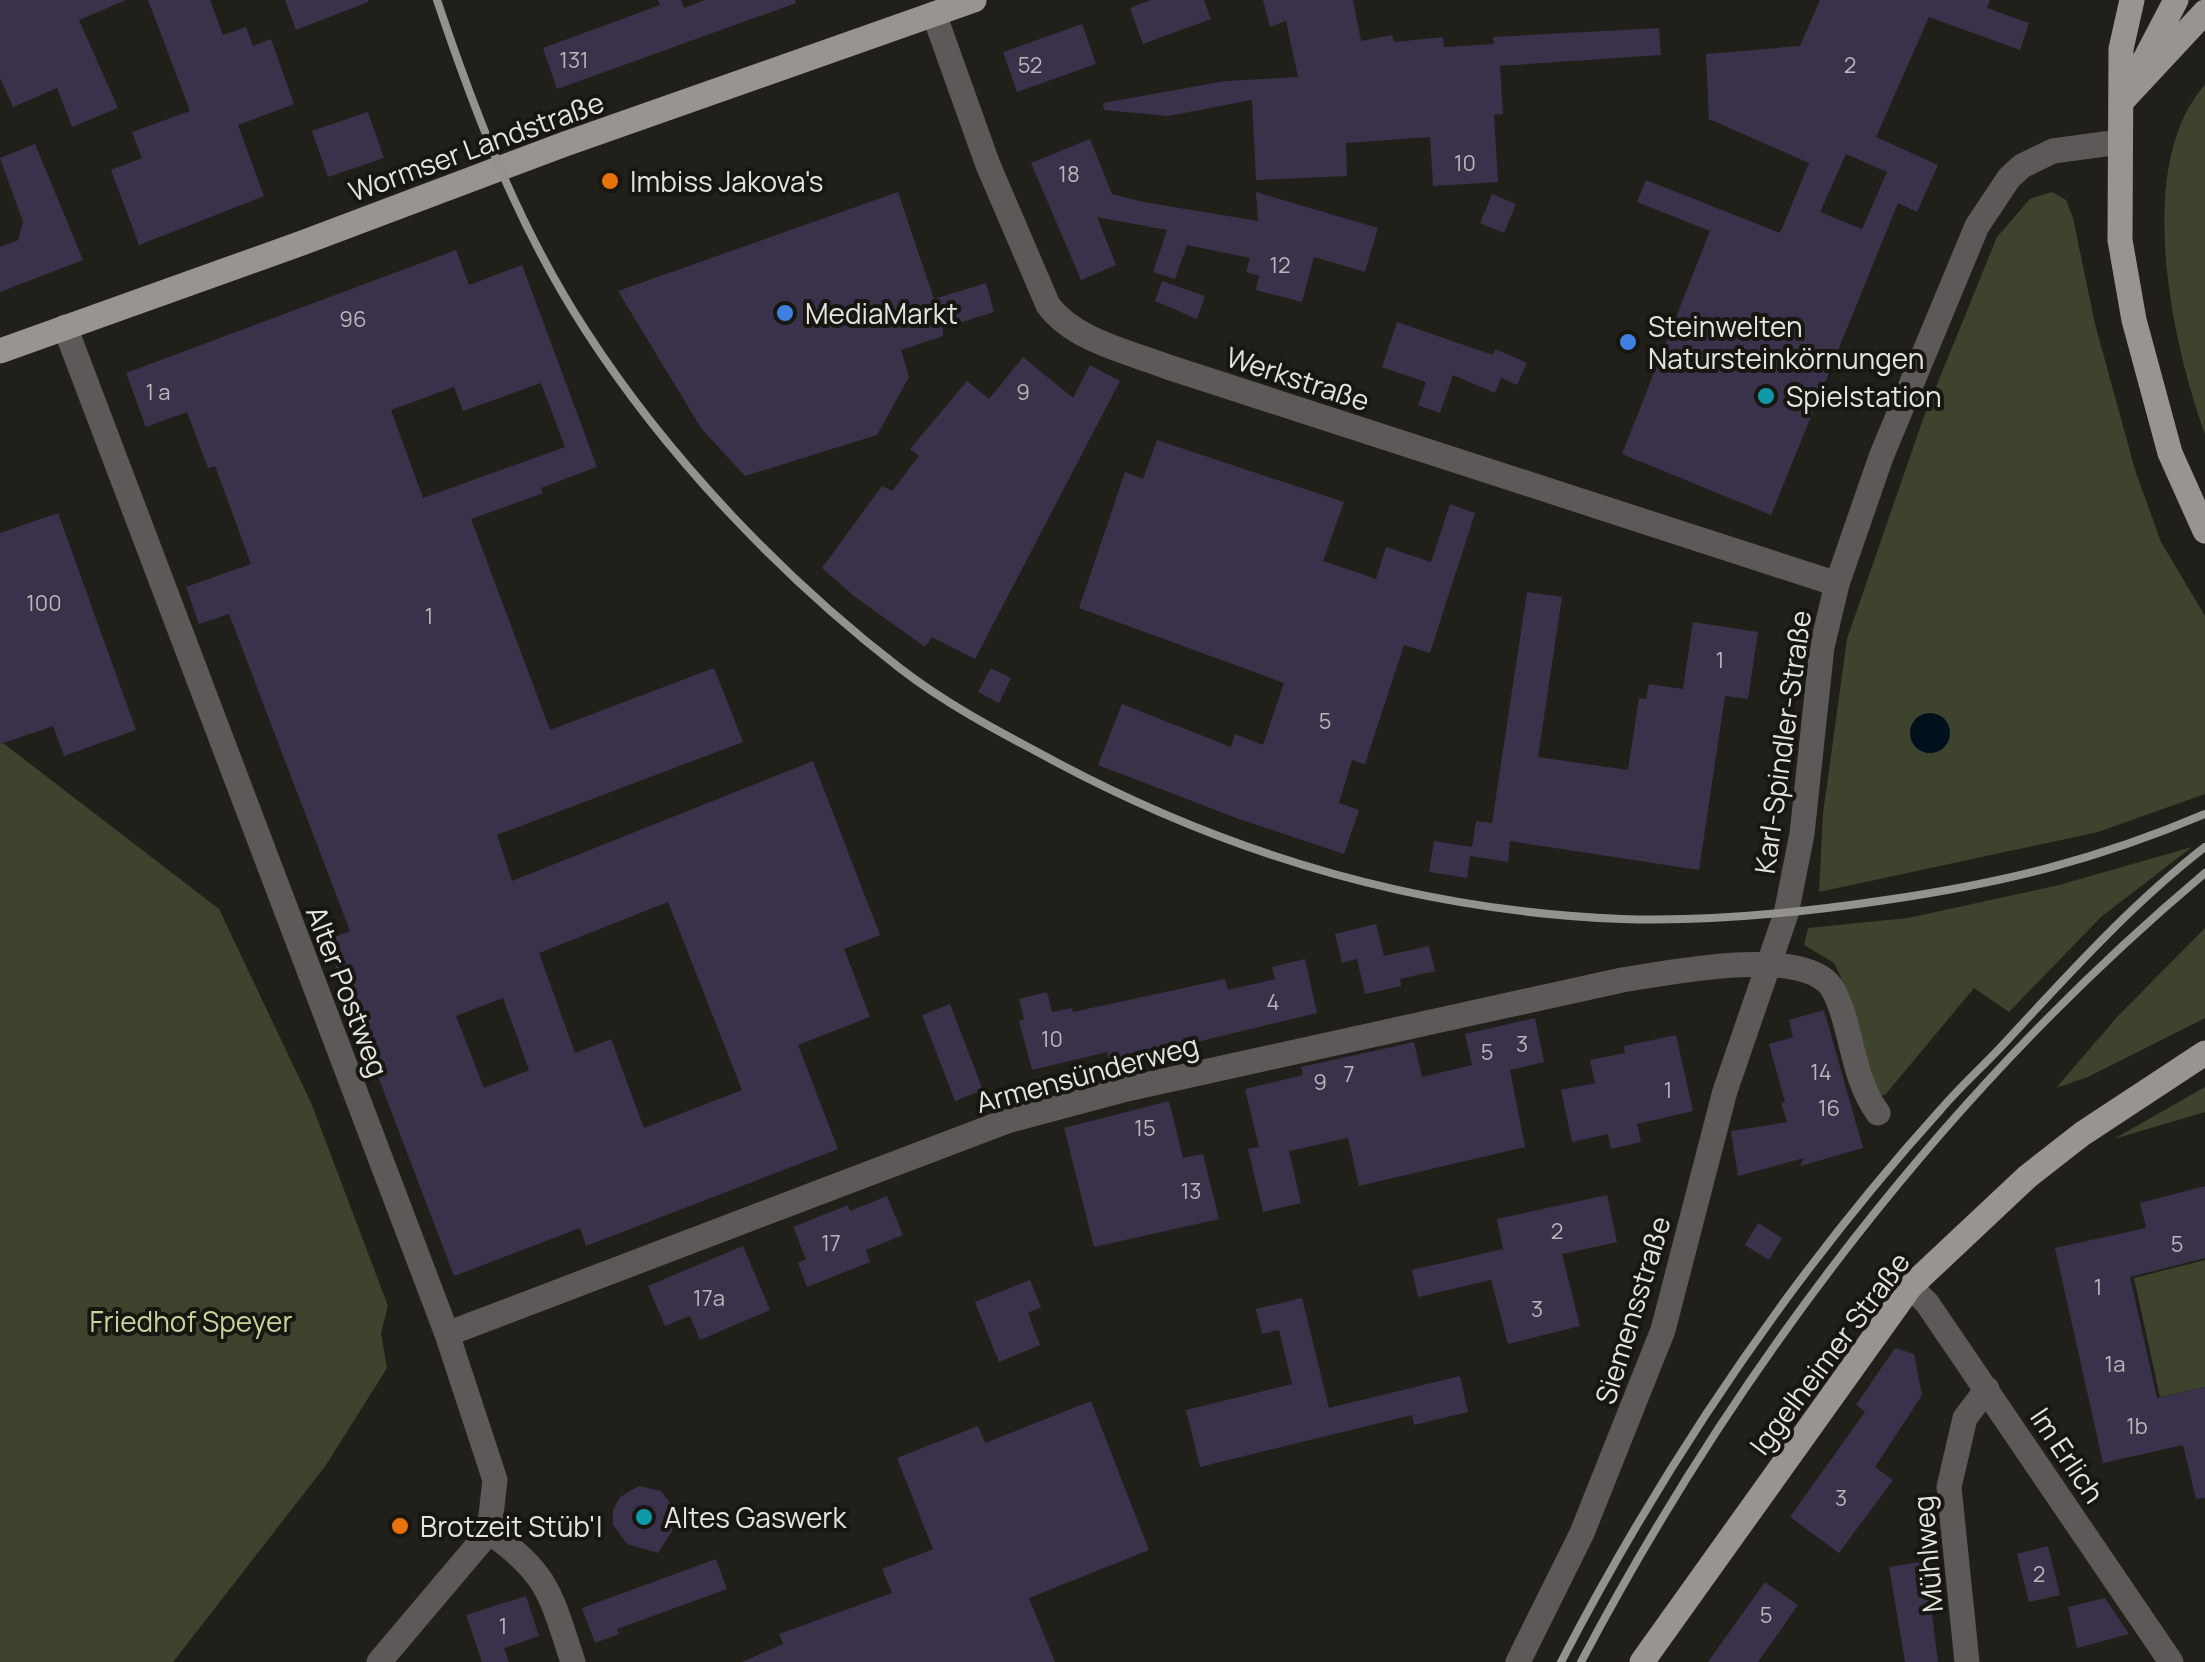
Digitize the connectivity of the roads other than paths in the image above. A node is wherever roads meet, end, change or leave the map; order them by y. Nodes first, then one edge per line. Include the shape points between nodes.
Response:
1 (974, 0) edge
2 (2132, 0) edge
3 (2176, 0) edge
4 (2205, 12) edge
5 (934, 14) junction
6 (2123, 100) junction
7 (2119, 142) junction
8 (64, 327) junction
9 (0, 351) edge
10 (2205, 532) edge
11 (1837, 584) junction
12 (1769, 964) junction
13 (2205, 1053) edge
14 (1878, 1113) dead end
15 (1910, 1287) junction
16 (447, 1334) junction
17 (1987, 1389) junction
18 (488, 1532) junction
19 (378, 1662) edge
20 (573, 1662) edge
21 (1518, 1662) edge
22 (1642, 1662) edge
23 (1967, 1662) edge
24 (2171, 1662) edge

1 - 5 main road, Wormser Landstraße
2 - 6 main road via 2121,49
3 - 6 main road
4 - 6 main road
5 - 8 main road, Wormser Landstraße
5 - 11 street, Werkstraße via 988,165 1060,320 1168,367
6 - 7 main road
7 - 10 main road via 2120,240 2134,320 2170,453
7 - 11 street, Karl-Spindler-Straße via 2035,159 1995,196 1880,457
8 - 9 main road, Wormser Landstraße
8 - 16 street, Alter Postweg
11 - 12 street, Karl-Spindler-Straße via 1822,647 1802,834
12 - 14 street via 1828,982 1861,1083
12 - 16 street, Armensünderweg via 1622,980 1071,1103 936,1147
12 - 21 street, Siemensstraße via 1725,1090 1656,1350 1582,1533
13 - 15 main road, Iggelheimer Straße via 2026,1177
15 - 17 street, Im Erlich
15 - 22 main road, Iggelheimer Straße
16 - 18 street, Alter Postweg via 495,1480
17 - 23 street, Mühlweg via 1965,1418 1949,1486
17 - 24 street, Im Erlich
18 - 19 street
18 - 20 street via 521,1554 548,1588

